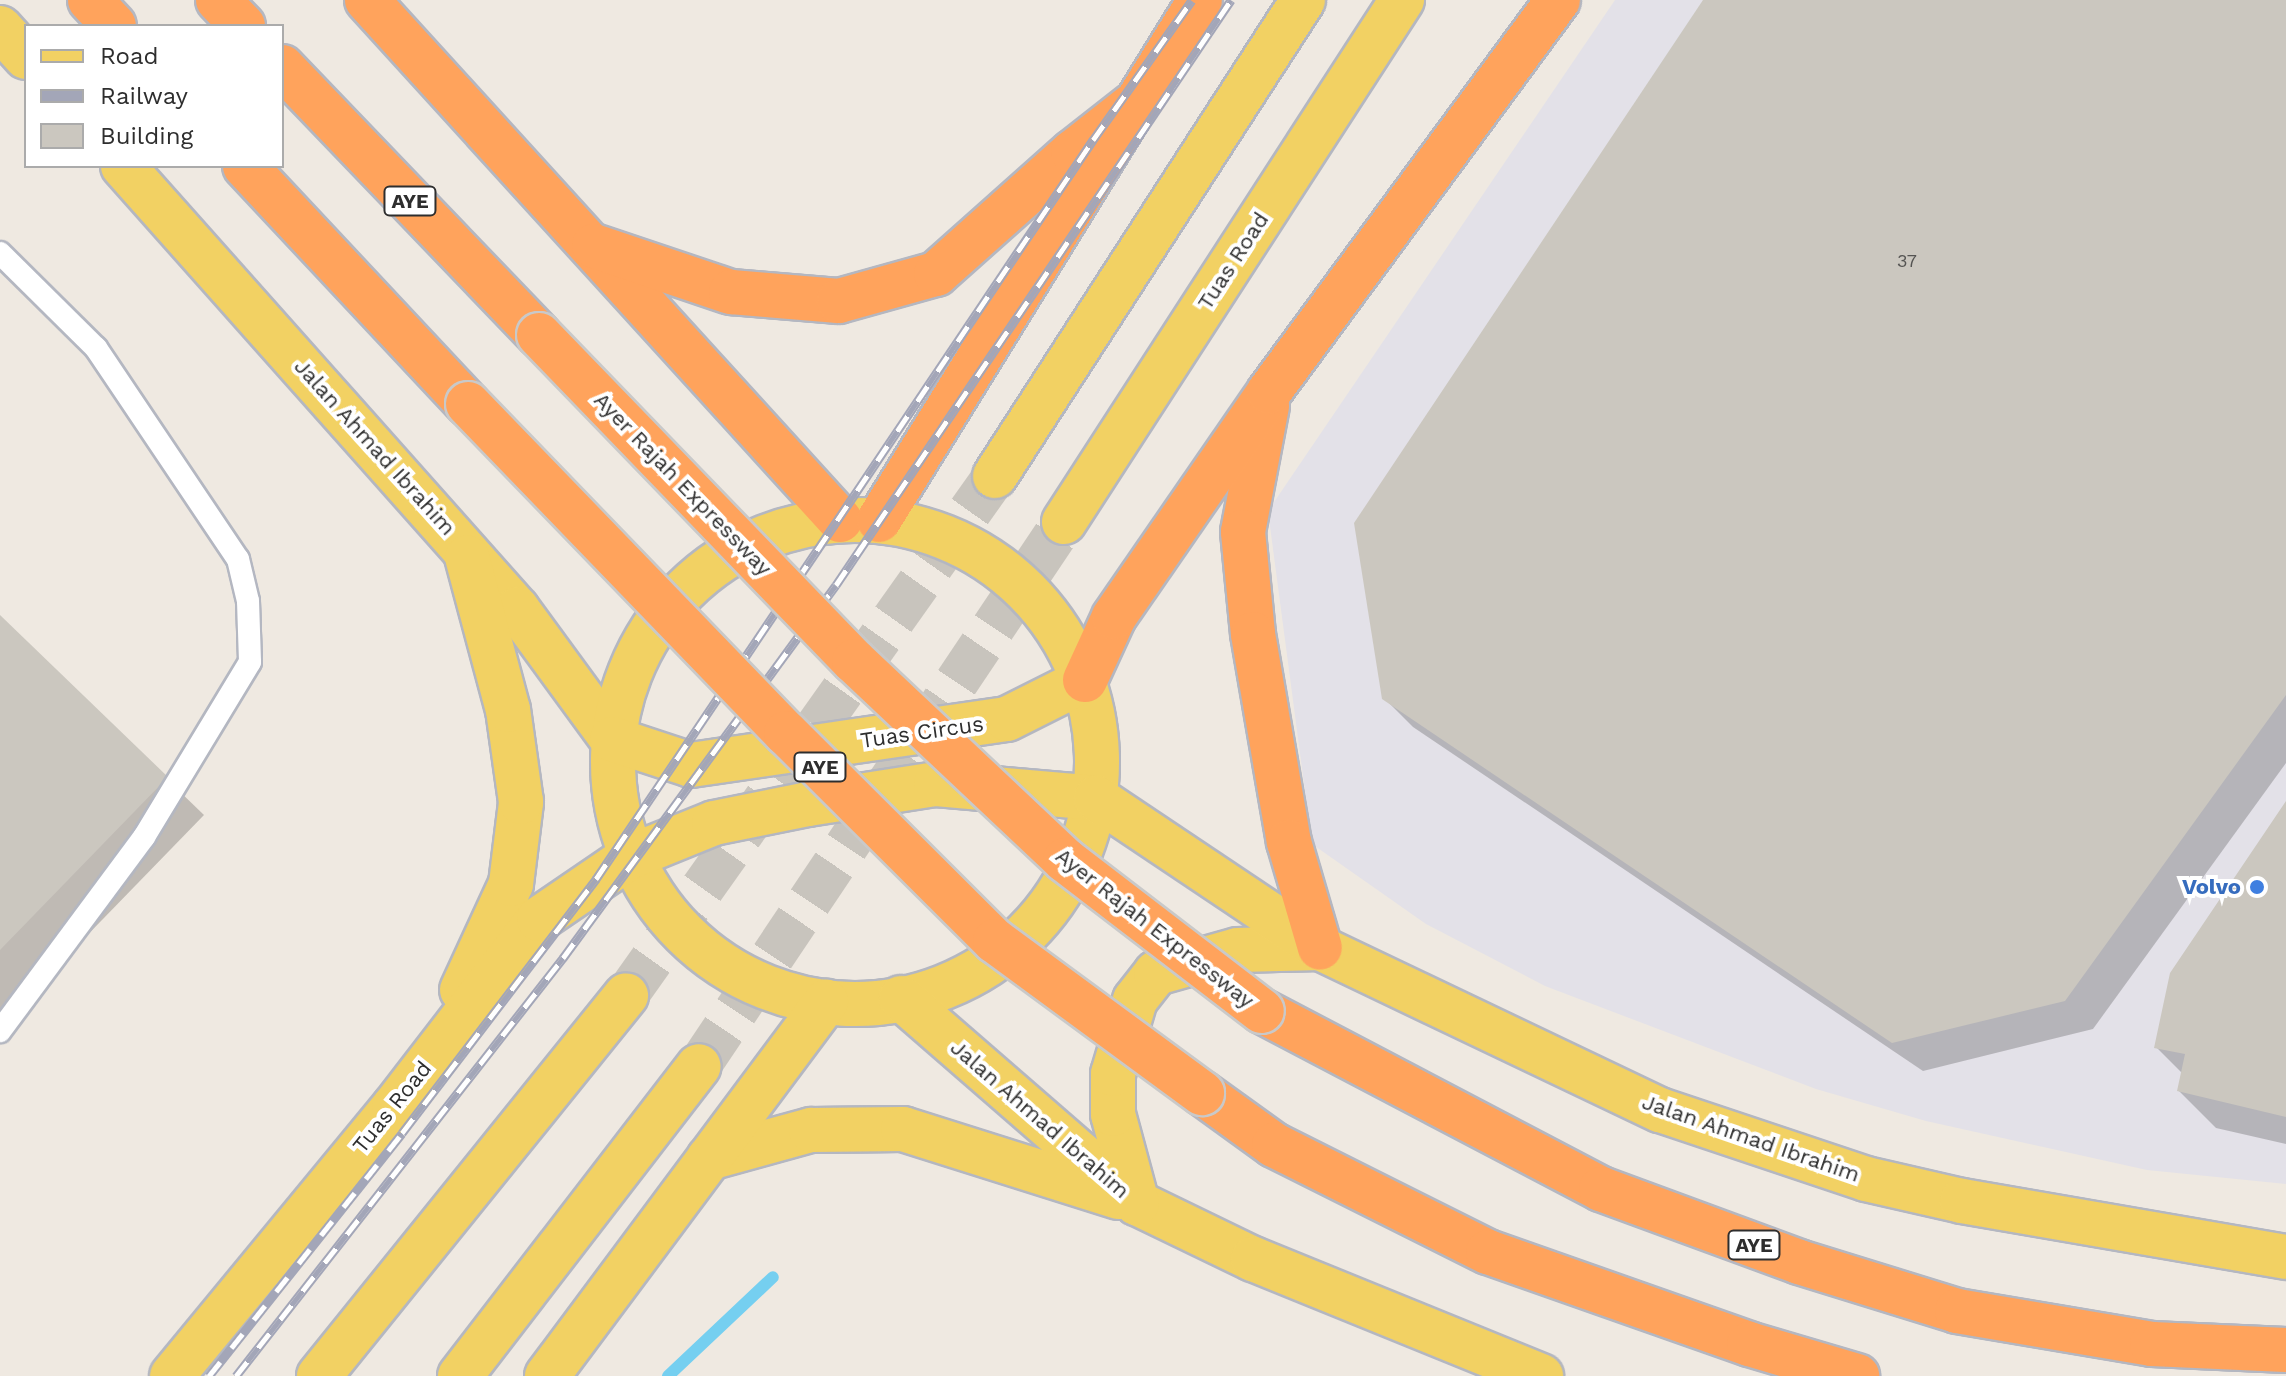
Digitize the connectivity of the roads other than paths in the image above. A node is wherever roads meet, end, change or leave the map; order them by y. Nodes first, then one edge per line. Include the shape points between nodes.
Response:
1 (90, 0) edge
2 (218, 0) edge
3 (367, 0) edge
4 (1200, 0) edge
5 (1303, 0) edge
6 (1402, 0) edge
7 (1558, 0) edge
8 (112, 24) edge
9 (241, 24) edge
10 (0, 28) edge
11 (24, 55) edge
12 (284, 69) edge
13 (1133, 105) junction
14 (125, 168) edge
15 (247, 168) edge
16 (592, 245) junction
17 (0, 253) edge
18 (1269, 392) junction
19 (995, 476) tunnel mouth
20 (860, 520) junction
21 (1064, 522) tunnel mouth
22 (464, 546) junction
23 (1085, 680) junction
24 (612, 739) junction
25 (1096, 798) junction
26 (630, 857) junction
27 (1320, 948) junction
28 (626, 996) tunnel mouth
29 (901, 998) junction
30 (826, 1002) junction
31 (0, 1031) edge
32 (699, 1066) tunnel mouth
33 (394, 1107) junction
34 (709, 1158) junction
35 (1137, 1203) junction
36 (2286, 1257) edge
37 (2286, 1350) edge
38 (172, 1376) edge
39 (319, 1376) edge
40 (460, 1376) edge
41 (547, 1376) edge
42 (1541, 1376) edge
43 (1857, 1376) edge

1 - 8 highway
2 - 9 highway
3 - 16 highway
4 - 13 highway
5 - 19 main road
6 - 21 main road, Tuas Road
7 - 18 highway
10 - 11 main road
12 - 37 highway, Ayer Rajah Expressway / AYE, bridge via 854,661 1065,860 1262,1011 1601,1189 1799,1262 1957,1311 2152,1344
13 - 16 highway via 936,274 839,301 731,292
13 - 20 highway
14 - 22 main road, Jalan Ahmad Ibrahim
15 - 43 highway, AYE, bridge via 775,722 995,941 1274,1145 1488,1252 1749,1344
16 - 20 highway
17 - 31 lane via 96,348 238,559 248,601 250,662 144,837
18 - 23 highway via 1114,617
18 - 27 highway via 1243,532 1253,634 1289,842
20 - 23 main road via 946,537 1005,570 1053,620
20 - 24 main road via 783,530 731,553 685,588 649,632 624,683
22 - 24 main road, Jalan Ahmad Ibrahim
22 - 33 main road via 508,710 521,802 513,870 453,1010
23 - 24 main road, Tuas Circus via 1007,719 691,765
23 - 25 main road via 1095,730
24 - 26 main road via 614,799
25 - 26 main road via 936,784 714,823
25 - 27 main road, Jalan Ahmad Ibrahim
25 - 29 main road via 1082,850 1057,898 1023,939 979,971 930,993
26 - 30 main road via 655,901 689,939 730,970 777,991
26 - 33 main road, Tuas Road via 539,919
27 - 35 main road via 1238,950 1156,973 1135,1000 1113,1074 1113,1114
27 - 36 main road, Jalan Ahmad Ibrahim via 1660,1110 1866,1179 1962,1201
28 - 39 main road
29 - 30 main road
29 - 35 main road, Jalan Ahmad Ibrahim
30 - 34 main road
32 - 40 main road
33 - 38 main road, Tuas Road
34 - 35 main road via 811,1130 903,1129
34 - 41 main road
35 - 42 main road, Jalan Ahmad Ibrahim via 1253,1259

